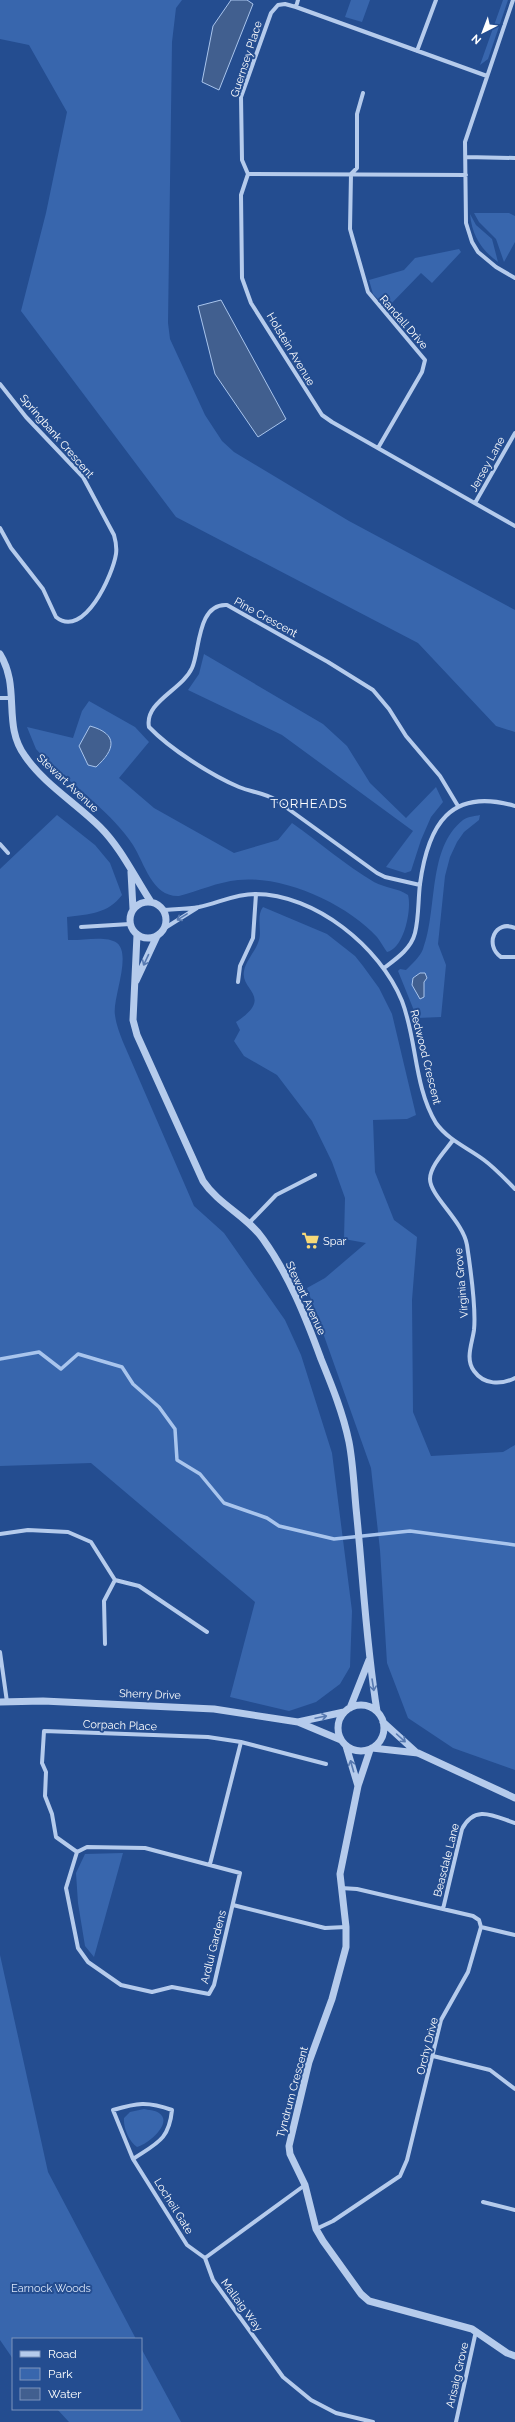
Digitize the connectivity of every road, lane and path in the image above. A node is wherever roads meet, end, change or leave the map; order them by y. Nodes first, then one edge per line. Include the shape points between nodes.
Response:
1 (298, 0) edge
2 (436, 0) edge
3 (514, 0) edge
4 (296, 8) junction
5 (418, 51) junction
6 (487, 76) junction
7 (363, 93) dead end
8 (466, 157) junction
9 (515, 158) edge
10 (248, 174) junction
11 (352, 174) junction
12 (466, 174) junction
13 (515, 278) edge
14 (0, 384) edge
15 (515, 433) edge
16 (378, 448) junction
17 (475, 503) junction
18 (515, 526) edge
19 (0, 528) edge
20 (0, 654) edge
21 (0, 698) edge
22 (11, 698) junction
23 (458, 806) junction
24 (515, 806) edge
25 (0, 844) edge
26 (8, 853) dead end
27 (131, 872) junction
28 (420, 885) junction
29 (256, 894) junction
30 (151, 902) junction
31 (199, 907) junction
32 (133, 909) junction
33 (163, 910) junction
34 (130, 924) junction
35 (81, 927) dead end
36 (165, 928) junction
37 (515, 928) edge
38 (137, 935) junction
39 (157, 936) junction
40 (515, 957) edge
41 (384, 968) junction
42 (238, 982) dead end
43 (135, 984) junction
44 (453, 1140) junction
45 (315, 1175) dead end
46 (515, 1189) edge
47 (249, 1223) junction
48 (515, 1378) edge
49 (0, 1534) edge
50 (115, 1580) junction
51 (207, 1632) dead end
52 (105, 1644) dead end
53 (0, 1652) edge
54 (369, 1660) junction
55 (4, 1702) edge
56 (347, 1710) junction
57 (377, 1712) junction
58 (298, 1722) junction
59 (384, 1722) junction
60 (241, 1742) junction
61 (344, 1743) junction
62 (371, 1749) junction
63 (418, 1753) junction
64 (326, 1764) dead end
65 (358, 1786) junction
66 (515, 1798) edge
67 (515, 1823) edge
68 (76, 1852) junction
69 (210, 1864) junction
70 (340, 1888) junction
71 (233, 1905) junction
72 (443, 1909) junction
73 (346, 1927) junction
74 (481, 1927) junction
75 (515, 1935) edge
76 (433, 2056) junction
77 (515, 2089) edge
78 (133, 2159) junction
79 (305, 2185) junction
80 (483, 2202) dead end
81 (515, 2210) edge
82 (316, 2229) junction
83 (205, 2258) junction
84 (476, 2332) junction
85 (515, 2356) edge
86 (373, 2422) edge
87 (456, 2422) edge

1 - 4 street
2 - 5 street
3 - 6 street
4 - 5 street, Guernsey Place
4 - 10 street, Guernsey Place via 285,4 278,5 271,13 241,97 242,160
5 - 6 street, Guernsey Place
6 - 8 street via 468,133
7 - 11 street via 357,114 356,168
8 - 9 street
8 - 12 street
10 - 11 street
10 - 16 street, Holstein Avenue via 241,195 242,278 247,295 322,415
11 - 12 street
11 - 16 street, Randall Drive via 350,229 368,292 425,360 422,372
12 - 13 street via 466,222 472,242 486,259
14 - 19 street, Springbank Crescent via 26,417 83,477 114,535 114,564 94,605 81,616 68,622 56,617 43,588 11,548
15 - 17 street, Jersey Lane
16 - 17 street, Holstein Avenue
17 - 18 street, Holstein Avenue
20 - 22 street, Stewart Avenue via 12,682
21 - 22 street
22 - 27 street, Stewart Avenue via 14,730 24,755 107,834 123,854
23 - 24 street via 482,800
23 - 28 street via 441,822 434,834 423,866
23 - 28 street, Pine Crescent via 440,776 406,736 373,690 227,605 216,608 198,634 195,660 188,675 149,714 149,727 176,750 239,787 272,798 385,877
25 - 26 street
27 - 30 street, Stewart Avenue
27 - 32 street, Stewart Avenue
28 - 41 street via 412,940 399,957
29 - 31 street, Redwood Crescent via 226,898
29 - 41 street, Redwood Crescent via 295,902 335,921 370,951
29 - 42 street via 253,938 240,966
30 - 32 street via 142,903
30 - 33 street
31 - 33 street, Redwood Crescent
31 -> 36 street, Redwood Crescent
32 - 34 street
33 - 36 street via 166,916
34 - 35 street
34 - 38 street
36 - 39 street
37 - 40 street via 501,928 491,940 493,950 500,957
38 - 39 street via 143,938
38 - 43 street, Stewart Avenue
39 -> 43 street, Stewart Avenue
41 - 44 street, Redwood Crescent via 402,1001 431,1114
43 - 47 street, Stewart Avenue via 133,1020 137,1035 197,1169 212,1195
44 - 46 street, Redwood Crescent via 483,1159
44 - 48 street, Virginia Grove via 431,1172 430,1179 435,1192 459,1224 467,1244 474,1321 469,1361 475,1372 490,1383 498,1384
45 - 47 street via 276,1195
47 - 54 street, Stewart Avenue via 277,1261 306,1320 340,1406 349,1444 353,1477 366,1599
49 - 50 street via 28,1530 68,1532 91,1542
50 - 51 street via 138,1586
50 - 52 street via 104,1601
53 - 55 street
54 - 56 street, Stewart Avenue
54 -> 57 street, Stewart Avenue
55 - 58 street, Sherry Drive via 182,1706
56 - 57 street via 364,1705
58 -> 56 street, Sherry Drive
56 - 61 street via 338,1726
57 - 59 street
58 - 61 street, Sherry Drive
59 - 62 street via 382,1738
59 -> 63 street
60 - 64 street, Corpach Place
60 - 68 street, Corpach Place via 208,1737 44,1731 42,1763 46,1772 46,1803 52,1814 56,1837
60 - 69 street
61 - 62 street via 361,1751
65 -> 61 street, Tyndrum Crescent
62 - 63 street
62 - 65 street, Tyndrum Crescent
63 - 66 street
65 - 70 street, Tyndrum Crescent via 340,1874
67 - 72 street, Beasdale Lane via 489,1814 475,1814 466,1819
68 - 69 street, Ardlui Gardens via 87,1847 145,1848
68 - 71 street, Ardlui Gardens via 66,1888 78,1948 88,1962 121,1985 152,1992 172,1987 209,1994 214,1985
69 - 71 street, Ardlui Gardens via 240,1873
70 - 72 street via 357,1889
70 - 73 street, Tyndrum Crescent
71 - 73 street, Ardlui Gardens via 325,1928
72 - 74 street via 473,1916 479,1920
73 - 79 street, Tyndrum Crescent via 346,1947 332,1999 309,2062 289,2146 290,2154
74 - 75 street
74 - 76 street, Orchy Drive via 468,1972 441,2020
76 - 77 street via 490,2070
76 - 82 street, Orchy Drive via 407,2160 400,2176 333,2221
78 - 78 street, Locheil Gate via 162,2140 167,2133 172,2110 140,2102 112,2110
78 - 83 street, Locheil Gate via 187,2245
79 - 82 street, Tyndrum Crescent
79 - 83 street
80 - 81 street
82 - 84 street, Tyndrum Crescent via 354,2286 368,2301 454,2323
83 - 86 street, Mallaig Way via 213,2280 283,2377 311,2400 330,2410
84 - 85 street, Tyndrum Crescent
84 - 87 street, Arisaig Grove

